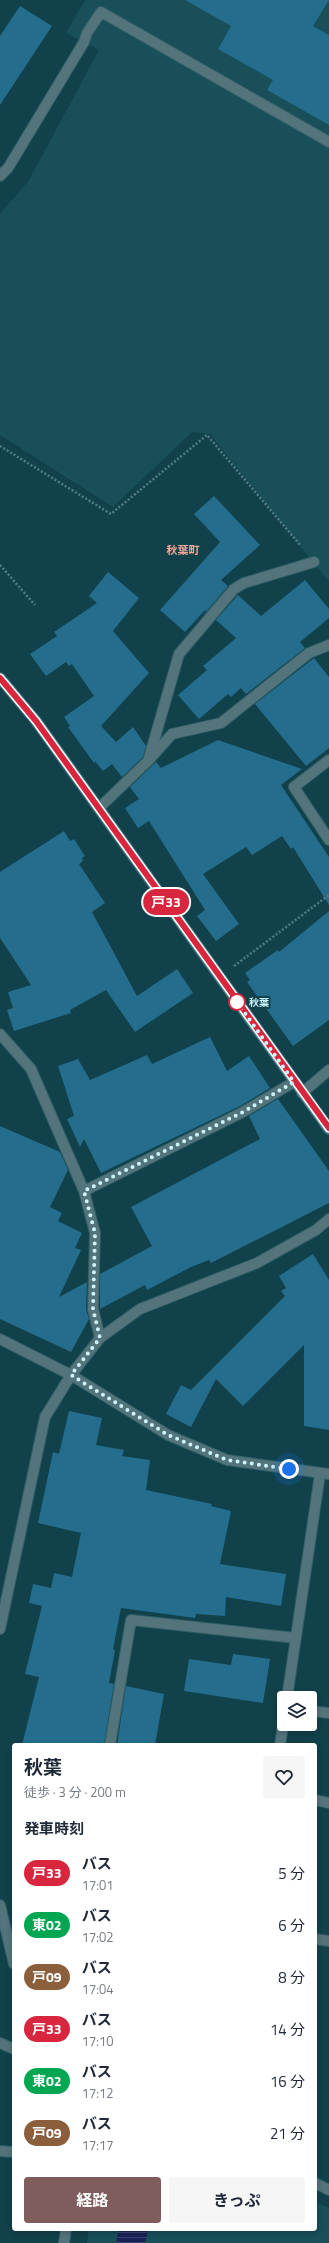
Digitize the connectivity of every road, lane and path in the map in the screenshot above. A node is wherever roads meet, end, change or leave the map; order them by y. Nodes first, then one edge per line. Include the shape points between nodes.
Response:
1 (329, 142) edge
2 (0, 176) edge
3 (0, 446) edge
4 (314, 562) joint
5 (0, 565) edge
6 (35, 605) dead end
7 (329, 645) edge
8 (0, 678) edge
9 (329, 760) edge
10 (148, 761) junction
11 (99, 808) junction
12 (329, 840) edge
13 (329, 895) edge
14 (219, 977) junction
15 (0, 1034) edge
16 (329, 1070) edge
17 (294, 1082) junction
18 (302, 1093) junction
19 (329, 1128) edge
20 (84, 1191) junction
21 (329, 1219) edge
22 (0, 1338) edge
23 (100, 1338) junction
24 (71, 1375) junction
25 (324, 1474) edge
26 (0, 1625) edge
27 (296, 1638) junction
28 (288, 1691) edge
29 (317, 1712) edge
30 (329, 1713) edge
31 (282, 1731) edge
32 (110, 1743) edge
33 (280, 1743) edge
34 (317, 1800) edge
35 (329, 1803) edge
36 (0, 1905) edge
37 (9, 1920) edge
38 (317, 1939) edge
39 (329, 1941) edge
40 (12, 1946) edge
41 (0, 2043) edge
42 (12, 2048) edge
43 (0, 2151) edge
44 (12, 2152) edge
45 (317, 2184) edge
46 (329, 2190) edge
47 (66, 2231) edge
48 (64, 2243) edge

1 - 2 street via 101,12 8,168
3 - 4 path via 112,514 207,435
4 - 10 street via 244,583 234,589 179,654
5 - 6 path
7 - 10 street via 309,653 221,723 172,734
8 - 11 street via 36,721
9 - 12 street via 294,787
10 - 11 street
11 - 14 street
13 - 14 path
14 - 17 street
15 - 20 street via 31,1068
16 - 18 street
17 - 18 street
17 - 20 street via 243,1112
18 - 19 street
20 - 23 street via 95,1233 93,1309
21 - 23 street via 316,1230 257,1263 140,1309
22 - 24 street
23 - 24 street
24 - 25 street via 168,1435 227,1460
24 - 26 street via 45,1417
25 - 27 street
27 - 28 street
27 - 32 street via 131,1620
29 - 30 street
31 - 33 street
34 - 35 street
36 - 37 street
37 - 40 street
38 - 39 street
41 - 42 street
43 - 44 street
45 - 46 street
47 - 48 street

